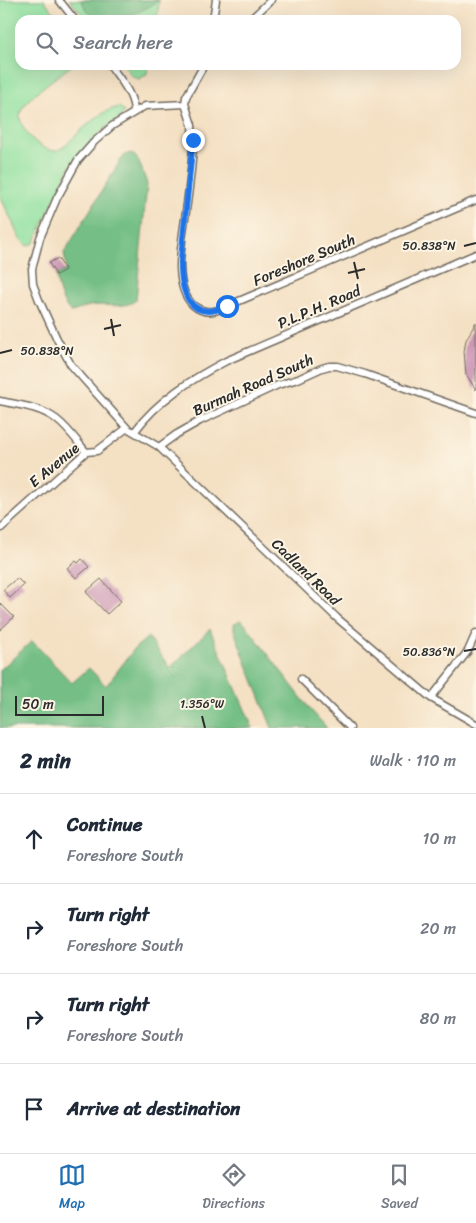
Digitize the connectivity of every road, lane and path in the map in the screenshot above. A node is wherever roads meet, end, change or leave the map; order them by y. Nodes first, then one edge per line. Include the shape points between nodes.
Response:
1 (59, 0) edge
2 (216, 0) edge
3 (271, 0) edge
4 (72, 15) edge
5 (214, 15) edge
6 (255, 15) edge
7 (113, 70) edge
8 (201, 70) edge
9 (185, 104) junction
10 (134, 112) junction
11 (476, 200) edge
12 (476, 254) edge
13 (0, 401) edge
14 (476, 413) edge
15 (127, 428) junction
16 (135, 431) junction
17 (158, 447) junction
18 (86, 452) junction
19 (0, 529) edge
20 (476, 633) edge
21 (301, 679) dead end
22 (431, 698) junction
23 (476, 724) edge
24 (350, 728) edge

1 - 4 lane
2 - 5 lane
3 - 6 lane
7 - 10 lane via 134,104
8 - 9 lane
9 - 10 lane via 145,106
9 - 11 lane, Foreshore South via 192,125 193,145 180,272 186,297 202,311 218,310
10 - 15 lane via 112,126 78,160 44,225 32,276 51,328 71,365
12 - 16 lane, P.L.P.H. Road via 226,361 176,392
13 - 18 lane via 33,408 51,416
14 - 17 lane, Burmah Road South via 364,374 329,366 278,385 200,421
15 - 16 lane, Cadland Road
15 - 18 lane, E Avenue via 97,451
16 - 17 lane, Cadland Road
17 - 22 lane, Cadland Road via 336,618
18 - 19 lane, E Avenue
20 - 22 lane via 468,651
21 - 24 lane
22 - 23 lane, Cadland Road

